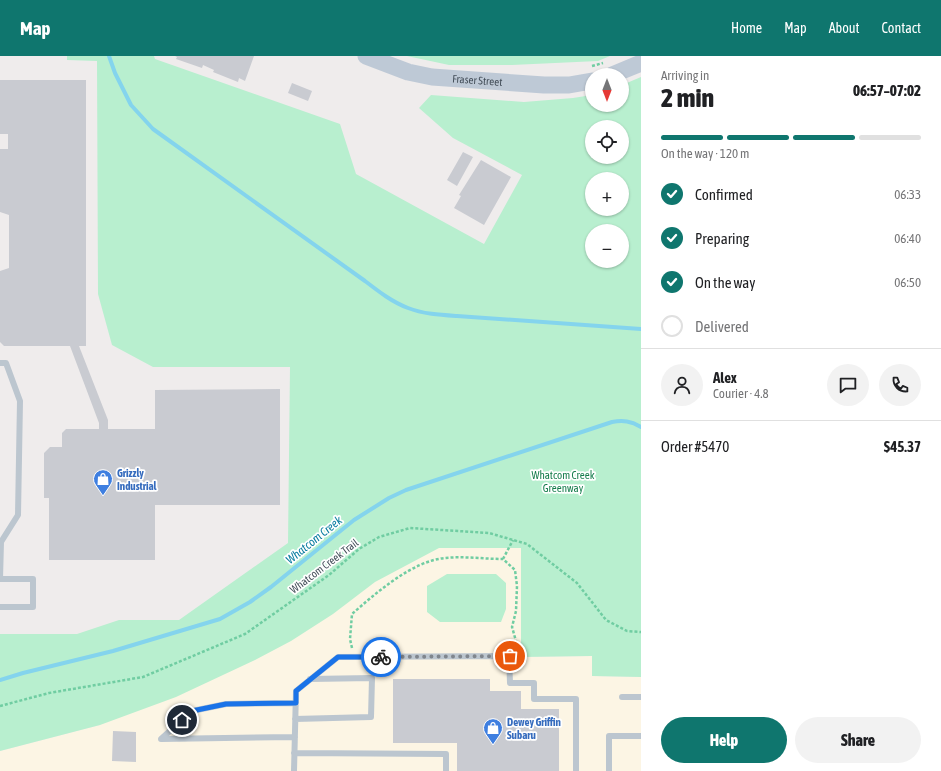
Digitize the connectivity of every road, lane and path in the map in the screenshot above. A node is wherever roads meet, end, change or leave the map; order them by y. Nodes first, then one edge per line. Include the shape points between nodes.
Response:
1 (366, 56) edge
2 (641, 62) edge
3 (610, 68) edge
4 (585, 77) edge
5 (0, 363) edge
6 (513, 540) junction
7 (503, 559) junction
8 (0, 579) edge
9 (0, 607) edge
10 (641, 632) edge
11 (510, 656) junction
12 (355, 657) junction
13 (310, 679) junction
14 (622, 697) dead end
15 (641, 697) edge
16 (296, 703) junction
17 (0, 706) edge
18 (295, 719) junction
19 (641, 736) edge
20 (295, 737) junction
21 (294, 753) junction
22 (294, 771) edge
23 (446, 771) edge
24 (576, 771) edge
25 (609, 771) edge

1 - 4 street, Fraser Street via 408,72 432,77 569,85
2 - 3 street
5 - 8 lane via 6,363 20,401 18,515 1,542
6 - 7 path
6 - 10 path, Whatcom Creek Trail via 527,544 577,583 606,620 627,631
6 - 17 path, Whatcom Creek Trail via 489,533 410,528 379,537 359,549 329,575 245,634 143,677 49,694
7 - 11 path via 515,570 517,586 516,611 512,627 516,641
7 - 12 path via 444,558 425,563 389,584 352,614 350,639
8 - 9 lane via 33,579 33,607
11 - 12 lane
11 - 24 lane via 510,683 534,683 534,698 576,698
12 - 13 lane via 338,657
13 - 16 lane via 296,691
13 - 18 lane via 372,678 371,718
14 - 15 lane
16 - 18 lane
16 - 20 lane via 226,704 192,711 161,739
18 - 20 lane
19 - 25 lane via 609,736
20 - 21 lane
21 - 22 lane
21 - 23 lane via 446,754

